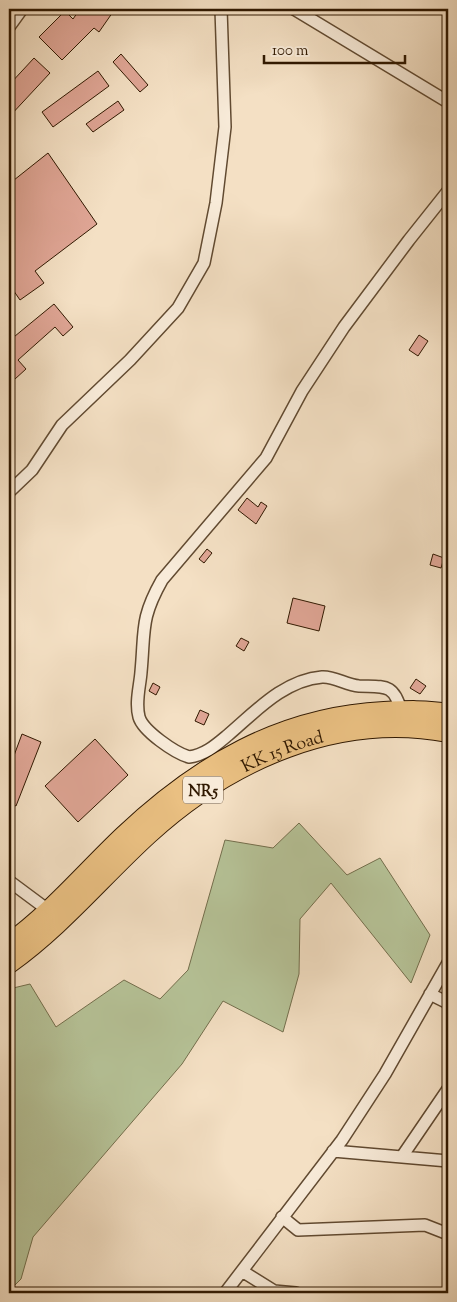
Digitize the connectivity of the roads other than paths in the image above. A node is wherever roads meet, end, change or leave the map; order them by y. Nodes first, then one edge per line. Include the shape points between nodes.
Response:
1 (22, 9) edge
2 (221, 9) edge
3 (294, 9) edge
4 (9, 27) edge
5 (448, 102) edge
6 (448, 191) edge
7 (9, 492) edge
8 (401, 711) junction
9 (448, 714) edge
10 (448, 732) edge
11 (9, 880) edge
12 (56, 915) junction
13 (9, 944) edge
14 (9, 963) edge
15 (448, 963) edge
16 (430, 994) junction
17 (448, 1003) edge
18 (448, 1089) edge
19 (333, 1151) junction
20 (403, 1155) junction
21 (448, 1161) edge
22 (282, 1217) junction
23 (448, 1234) edge
24 (242, 1270) junction
25 (225, 1293) edge
26 (296, 1293) edge

1 - 4 street
2 - 7 street via 225,127 216,203 204,263 178,308 130,360 62,425 32,470
3 - 5 street
6 - 8 street via 344,327 302,391 266,458 162,580 147,610 142,638 139,718 166,744 189,757 207,752 285,688 309,680 323,677 350,686 387,688 395,693
8 - 9 highway, KK 15 Road / NR5
8 - 12 highway, KK 15 Road / NR5 via 322,719 248,746 201,772 126,834
10 - 12 highway, KK 15 Road / NR5 via 422,727 359,728 275,750 225,774 181,806
11 - 12 street
12 - 13 highway, KK 15 Road / NR5
12 - 14 highway, KK 15 Road / NR5
15 - 16 street
16 - 17 street
16 - 19 street via 385,1074
18 - 20 street
19 - 20 street
19 - 22 street
20 - 21 street
22 - 23 street via 298,1230 424,1225
22 - 24 street
24 - 25 street
24 - 26 street via 274,1291

